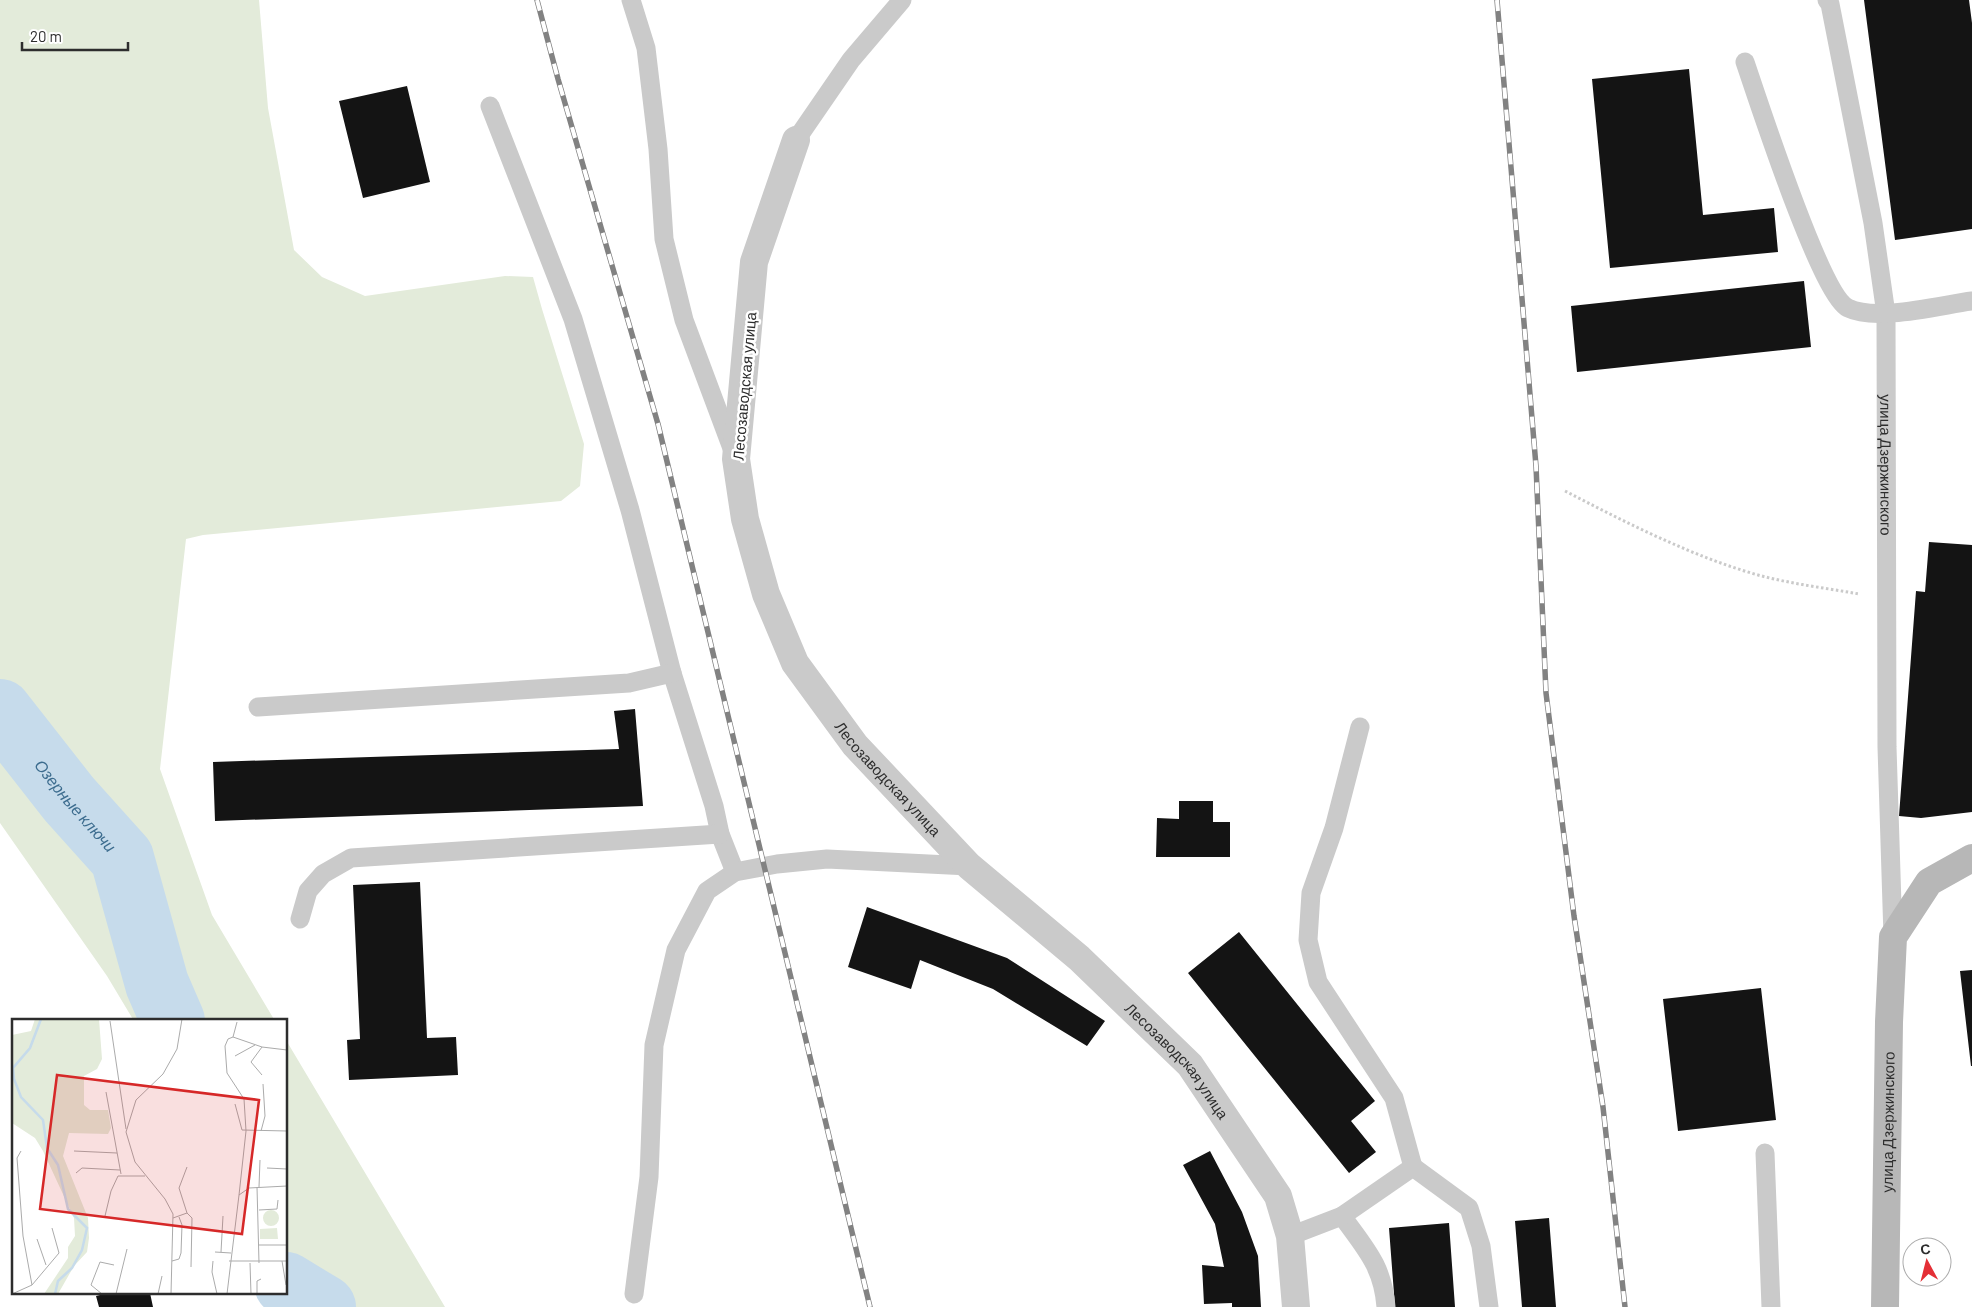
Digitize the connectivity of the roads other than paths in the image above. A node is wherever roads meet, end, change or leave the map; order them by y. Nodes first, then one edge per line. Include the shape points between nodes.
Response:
1 (631, 0) edge
2 (902, 0) edge
3 (1827, 0) edge
4 (1745, 62) dead end
5 (490, 106) dead end
6 (796, 140) joint
7 (1972, 300) edge
8 (1886, 314) junction
9 (736, 460) junction
10 (672, 673) junction
11 (258, 707) dead end
12 (1360, 726) dead end
13 (720, 834) junction
14 (1972, 858) edge
15 (969, 866) junction
16 (735, 872) junction
17 (300, 919) dead end
18 (1893, 937) junction
19 (1765, 1153) dead end
20 (1414, 1167) junction
21 (1342, 1216) junction
22 (1290, 1236) junction
23 (634, 1294) dead end
24 (1296, 1307) edge
25 (1386, 1307) edge
26 (1489, 1307) edge
27 (1771, 1307) edge
28 (1885, 1307) edge

1 - 9 lane via 646,48 664,239 684,320
2 - 6 lane via 851,60
3 - 8 lane, улица Дзержинского via 1873,223
4 - 8 lane via 1808,238 1832,290 1846,308
5 - 10 lane via 573,318 630,510
6 - 9 street, Лесозаводская улица via 754,262
7 - 8 lane
8 - 18 lane, улица Дзержинского via 1887,747
9 - 15 street, Лесозаводская улица via 745,519 766,594 795,663 854,745
10 - 11 lane via 629,683
10 - 13 lane
12 - 20 lane via 1334,828 1311,893 1308,940 1318,982 1394,1098
13 - 16 lane
13 - 17 lane via 351,858 323,874 308,891
14 - 18 street via 1929,882
15 - 16 lane via 827,859
15 - 22 street, Лесозаводская улица via 1079,958 1190,1065 1278,1196
16 - 23 lane via 707,892 676,950 654,1045 649,1176
18 - 28 street, улица Дзержинского
19 - 27 lane
20 - 21 lane
20 - 26 lane via 1469,1208 1481,1246
21 - 22 lane
21 - 25 lane via 1374,1261
22 - 24 street, Лесозаводская улица

